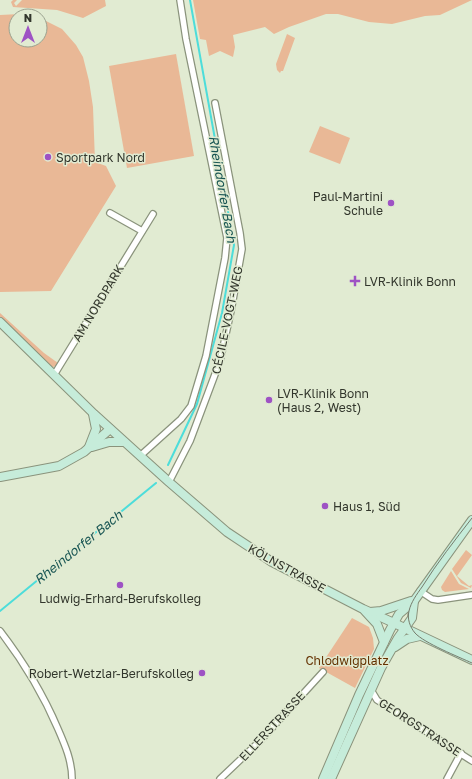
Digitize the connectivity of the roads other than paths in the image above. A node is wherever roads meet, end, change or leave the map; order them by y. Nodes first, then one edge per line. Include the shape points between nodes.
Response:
1 (180, 0) edge
2 (215, 103) dead end
3 (110, 213) dead end
4 (153, 214) dead end
5 (142, 231) junction
6 (0, 322) edge
7 (54, 375) junction
8 (93, 413) junction
9 (110, 429) junction
10 (124, 442) junction
11 (89, 448) junction
12 (140, 456) junction
13 (0, 477) edge
14 (169, 482) junction
15 (472, 520) edge
16 (420, 591) junction
17 (472, 595) edge
18 (414, 600) junction
19 (367, 611) junction
20 (399, 614) junction
21 (395, 623) junction
22 (404, 628) junction
23 (0, 631) edge
24 (420, 636) junction
25 (398, 638) junction
26 (384, 642) junction
27 (391, 650) junction
28 (472, 660) edge
29 (323, 672) dead end
30 (371, 690) junction
31 (461, 753) junction
32 (472, 761) edge
33 (72, 779) edge
34 (220, 779) edge
35 (322, 779) edge
36 (331, 779) edge
37 (447, 779) edge

1 - 12 street via 227,238 206,356 191,406 181,419
2 - 14 street, CÉCILE-VOGT-WEG via 242,249 220,361 190,441
3 - 5 street
4 - 5 street, AM NORDPARK
5 - 7 street, AM NORDPARK
6 - 7 main road, KÖLNSTRASSE
7 - 8 main road, KÖLNSTRASSE
8 - 9 main road, KÖLNSTRASSE
8 - 11 main road via 96,429
9 - 10 main road, KÖLNSTRASSE
9 - 11 main road
10 - 11 main road via 109,442
10 - 12 main road, KÖLNSTRASSE
11 - 13 main road via 59,466
12 - 14 main road, KÖLNSTRASSE
14 - 19 main road, KÖLNSTRASSE via 244,544 272,562
15 - 16 main road
16 - 17 street via 438,600
16 - 18 main road
18 - 19 main road via 381,611
18 - 20 main road
18 - 22 main road via 412,618
19 - 21 main road, KÖLNSTRASSE
19 - 26 main road via 377,624
20 - 21 main road
20 - 22 main road via 399,623
21 - 22 main road, KÖLNSTRASSE
21 - 25 main road via 399,628
21 - 26 main road
22 - 24 main road, KÖLNSTRASSE
22 - 25 main road
23 - 33 street via 31,676 51,712 69,756
24 - 27 main road via 407,639
24 - 28 main road, KÖLNSTRASSE
25 - 27 main road
26 - 35 main road
27 - 30 main road
29 - 34 street, ELLERSTRASSE via 263,738
30 - 31 street, GEORGSTRASSE via 377,700
30 - 36 main road
31 - 32 street, GEORGSTRASSE
31 - 37 street

